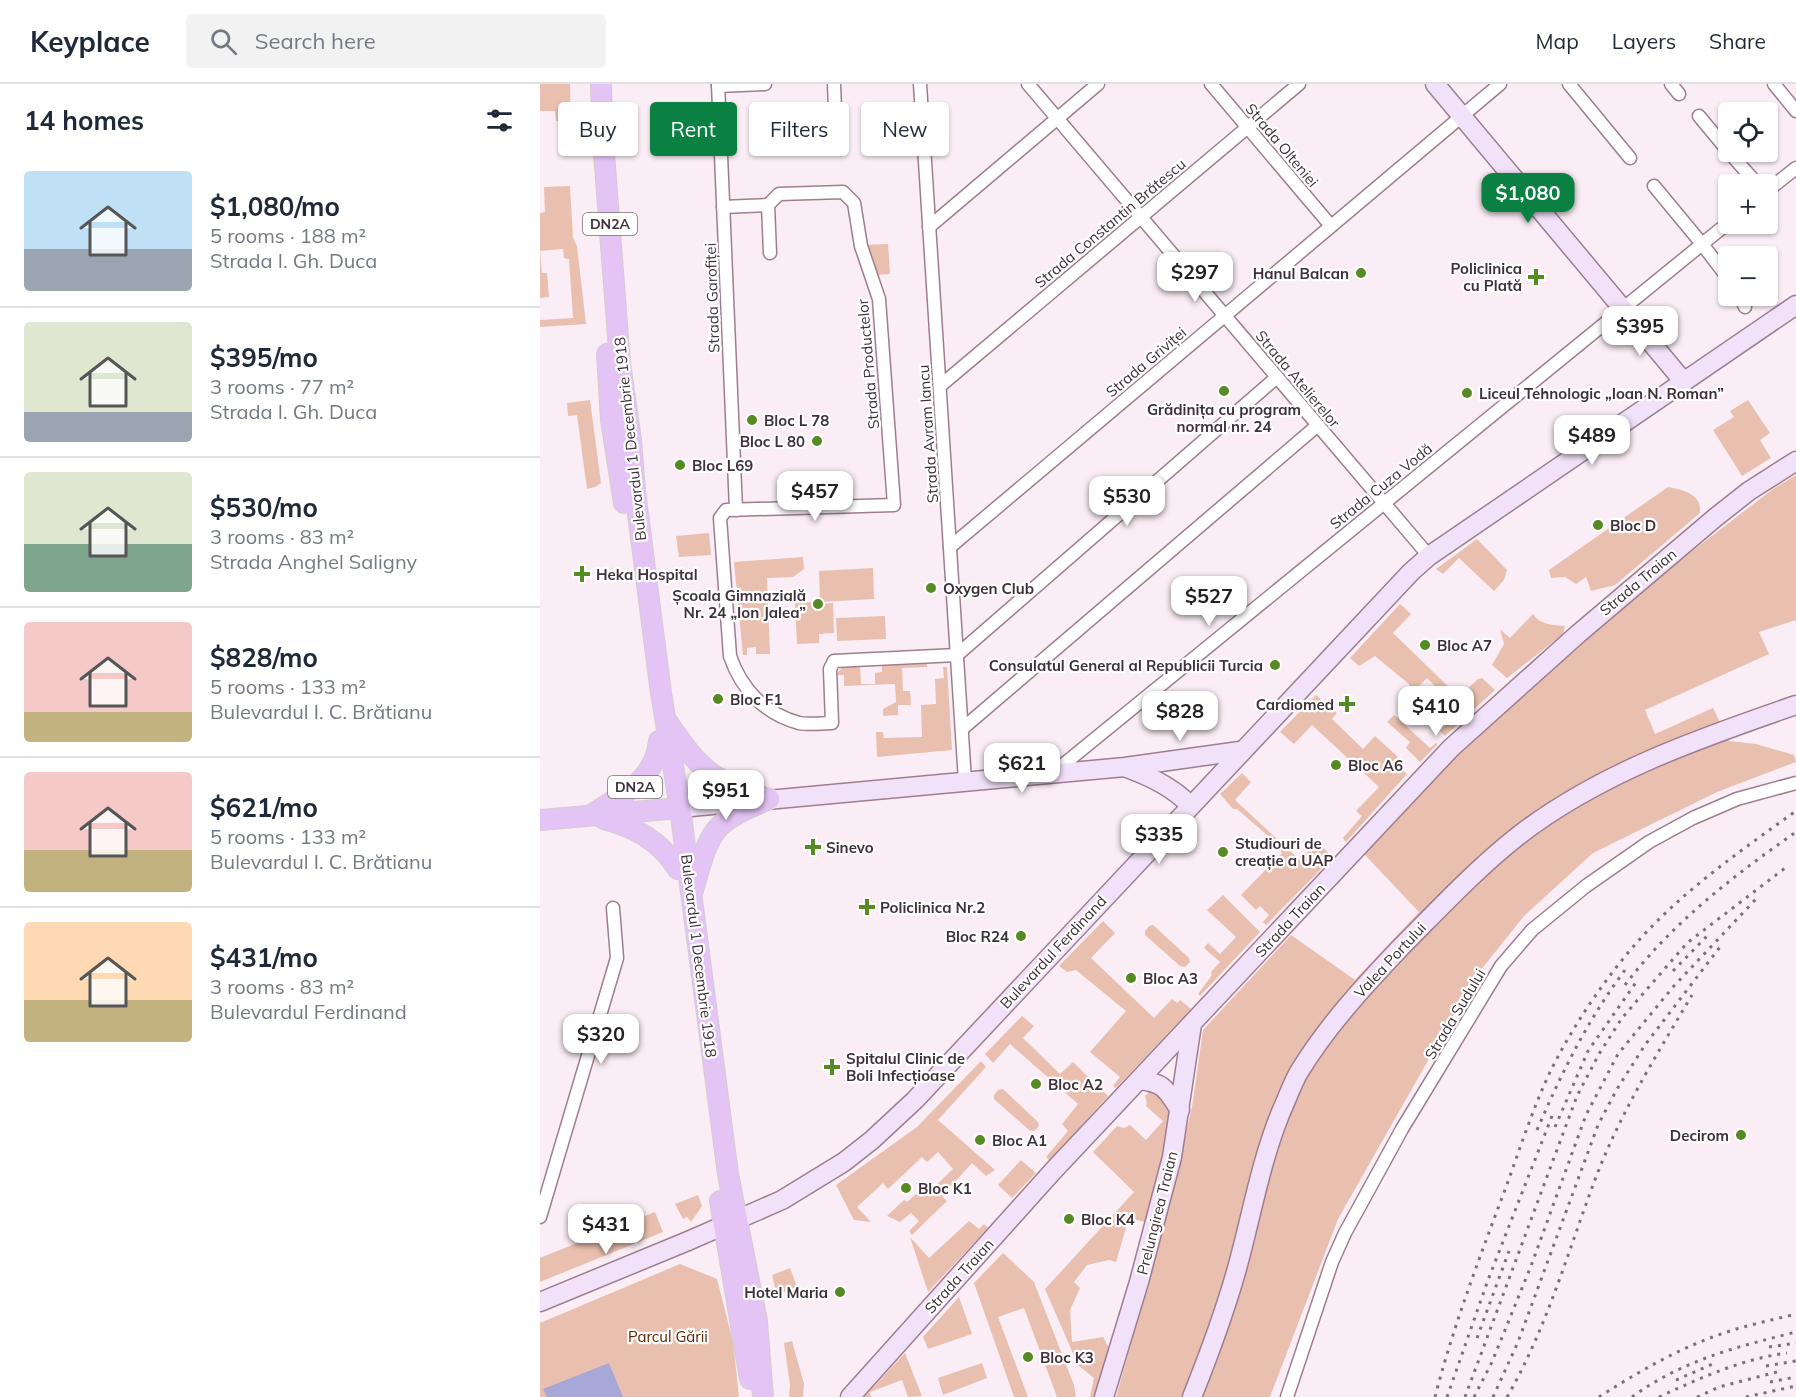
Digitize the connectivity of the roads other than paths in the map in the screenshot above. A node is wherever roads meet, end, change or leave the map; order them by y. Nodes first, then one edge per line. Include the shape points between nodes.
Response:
1 (590, 84) edge
2 (601, 84) edge
3 (765, 84) edge
4 (834, 84) edge
5 (920, 84) edge
6 (1028, 84) edge
7 (1098, 84) edge
8 (1211, 84) edge
9 (1299, 84) edge
10 (1435, 84) edge
11 (1500, 84) edge
12 (1569, 84) edge
13 (1774, 84) edge
14 (718, 85) edge
15 (835, 102) edge
16 (1796, 111) edge
17 (1461, 116) junction
18 (1699, 116) dead end
19 (1058, 118) junction
20 (1247, 127) junction
21 (1718, 139) edge
22 (1630, 158) dead end
23 (1738, 162) edge
24 (1796, 168) edge
25 (1748, 174) edge
26 (1778, 182) edge
27 (1654, 186) dead end
28 (768, 205) junction
29 (723, 207) junction
30 (1141, 216) junction
31 (1331, 226) junction
32 (929, 227) junction
33 (1718, 231) edge
34 (1702, 244) junction
35 (770, 253) dead end
36 (1718, 265) edge
37 (1796, 305) edge
38 (1623, 309) junction
39 (1225, 315) junction
40 (1277, 377) junction
41 (1684, 382) junction
42 (940, 386) junction
43 (1317, 424) junction
44 (1796, 461) edge
45 (1384, 503) junction
46 (736, 510) junction
47 (950, 547) junction
48 (1429, 556) junction
49 (957, 655) junction
50 (1796, 705) edge
51 (665, 718) junction
52 (962, 729) junction
53 (659, 741) junction
54 (1240, 752) junction
55 (1125, 767) junction
56 (1052, 774) junction
57 (965, 781) junction
58 (1796, 783) edge
59 (769, 799) junction
60 (1190, 805) junction
61 (675, 808) junction
62 (590, 816) junction
63 (540, 820) edge
64 (678, 869) junction
65 (691, 897) junction
66 (613, 908) dead end
67 (1192, 1024) junction
68 (1140, 1080) junction
69 (1180, 1110) junction
70 (540, 1217) edge
71 (729, 1223) junction
72 (540, 1302) edge
73 (751, 1397) edge
74 (763, 1397) edge
75 (850, 1397) edge
76 (1104, 1397) edge
77 (1192, 1397) edge
78 (1287, 1397) edge

1 - 53 main road, Bulevardul 1 Decembrie 1918 via 611,420
2 - 51 main road, Bulevardul 1 Decembrie 1918 / DN2A via 620,363
3 - 14 street
4 - 15 street
5 - 32 street, Strada Avram Iancu
6 - 19 street, Strada Atelierelor
7 - 19 street
8 - 20 street, Strada Olteniei
9 - 20 street, Strada Constantin Brătescu
10 - 17 street
11 - 17 street, Strada Griviței
12 - 22 street
13 - 16 street
14 - 29 street, Strada Garofiței
17 - 31 street, Strada Griviței
17 - 38 street
18 - 21 street
19 - 30 street, Strada Atelierelor
19 - 32 street
20 - 30 street, Strada Constantin Brătescu
20 - 31 street, Strada Olteniei
23 - 25 street
24 - 26 street
27 - 34 street
28 - 29 street
28 - 35 street
28 - 46 street, Strada Productelor via 779,195 843,192 854,202 861,246 879,299 894,505
29 - 46 street, Strada Garofiței
30 - 39 street, Strada Atelierelor
30 - 42 street, Strada Constantin Brătescu
31 - 39 street, Strada Griviței
32 - 42 street, Strada Avram Iancu
33 - 34 street, Strada Cuza Vodă
34 - 36 street
34 - 38 street, Strada Cuza Vodă
37 - 41 street, Bulevardul Ferdinand
38 - 41 street
38 - 45 street, Strada Cuza Vodă
39 - 40 street, Strada Atelierelor
39 - 47 street, Strada Griviței
40 - 43 street, Strada Atelierelor
40 - 49 street
41 - 48 street, Bulevardul Ferdinand
42 - 47 street, Strada Avram Iancu
43 - 45 street, Strada Atelierelor
43 - 52 street
44 - 67 street, Strada Traian via 1749,491 1502,700 1451,748
45 - 48 street, Strada Atelierelor
45 - 56 street, Strada Cuza Vodă
46 - 49 street via 726,510 720,518 730,656 747,690 767,709 800,723 832,723 834,661
47 - 49 street, Strada Avram Iancu
48 - 54 street, Bulevardul Ferdinand
49 - 52 street, Strada Avram Iancu
50 - 77 street, Valea Portului via 1624,772 1565,803 1481,867 1332,1024 1299,1073 1280,1115 1235,1275
51 - 59 main road, DN2A via 687,752 706,770 732,786
51 - 61 main road, Bulevardul 1 Decembrie 1918 / DN2A
52 - 57 street, Strada Avram Iancu
53 - 61 main road, Bulevardul 1 Decembrie 1918
53 - 62 main road, DN2A via 658,751 640,783
54 - 55 street
54 - 60 street, Bulevardul Ferdinand
55 - 56 street
55 - 60 street via 1154,778
56 - 57 street
57 - 59 street
58 - 78 street, Strada Sudului via 1737,799 1649,842 1532,930 1501,966 1402,1129 1345,1233
59 - 61 street
59 - 65 main road via 717,829
60 - 71 street, Bulevardul Ferdinand via 923,1092 872,1140 783,1200
61 - 62 main road
61 - 64 main road, Bulevardul 1 Decembrie 1918
61 - 65 main road, Bulevardul 1 Decembrie 1918
62 - 63 main road
62 - 64 main road via 621,823 645,835 660,846
64 - 71 main road, Bulevardul 1 Decembrie 1918
65 - 71 main road, Bulevardul 1 Decembrie 1918 via 728,1174
66 - 70 street via 617,958
67 - 68 street, Strada Traian
67 - 69 street, Prelungirea Traian
68 - 69 street via 1163,1087
68 - 75 street, Strada Traian
69 - 76 street, Prelungirea Traian via 1156,1221
71 - 72 street, Bulevardul Ferdinand
71 - 73 main road, Bulevardul 1 Decembrie 1918
71 - 74 main road, Bulevardul 1 Decembrie 1918 via 757,1321

